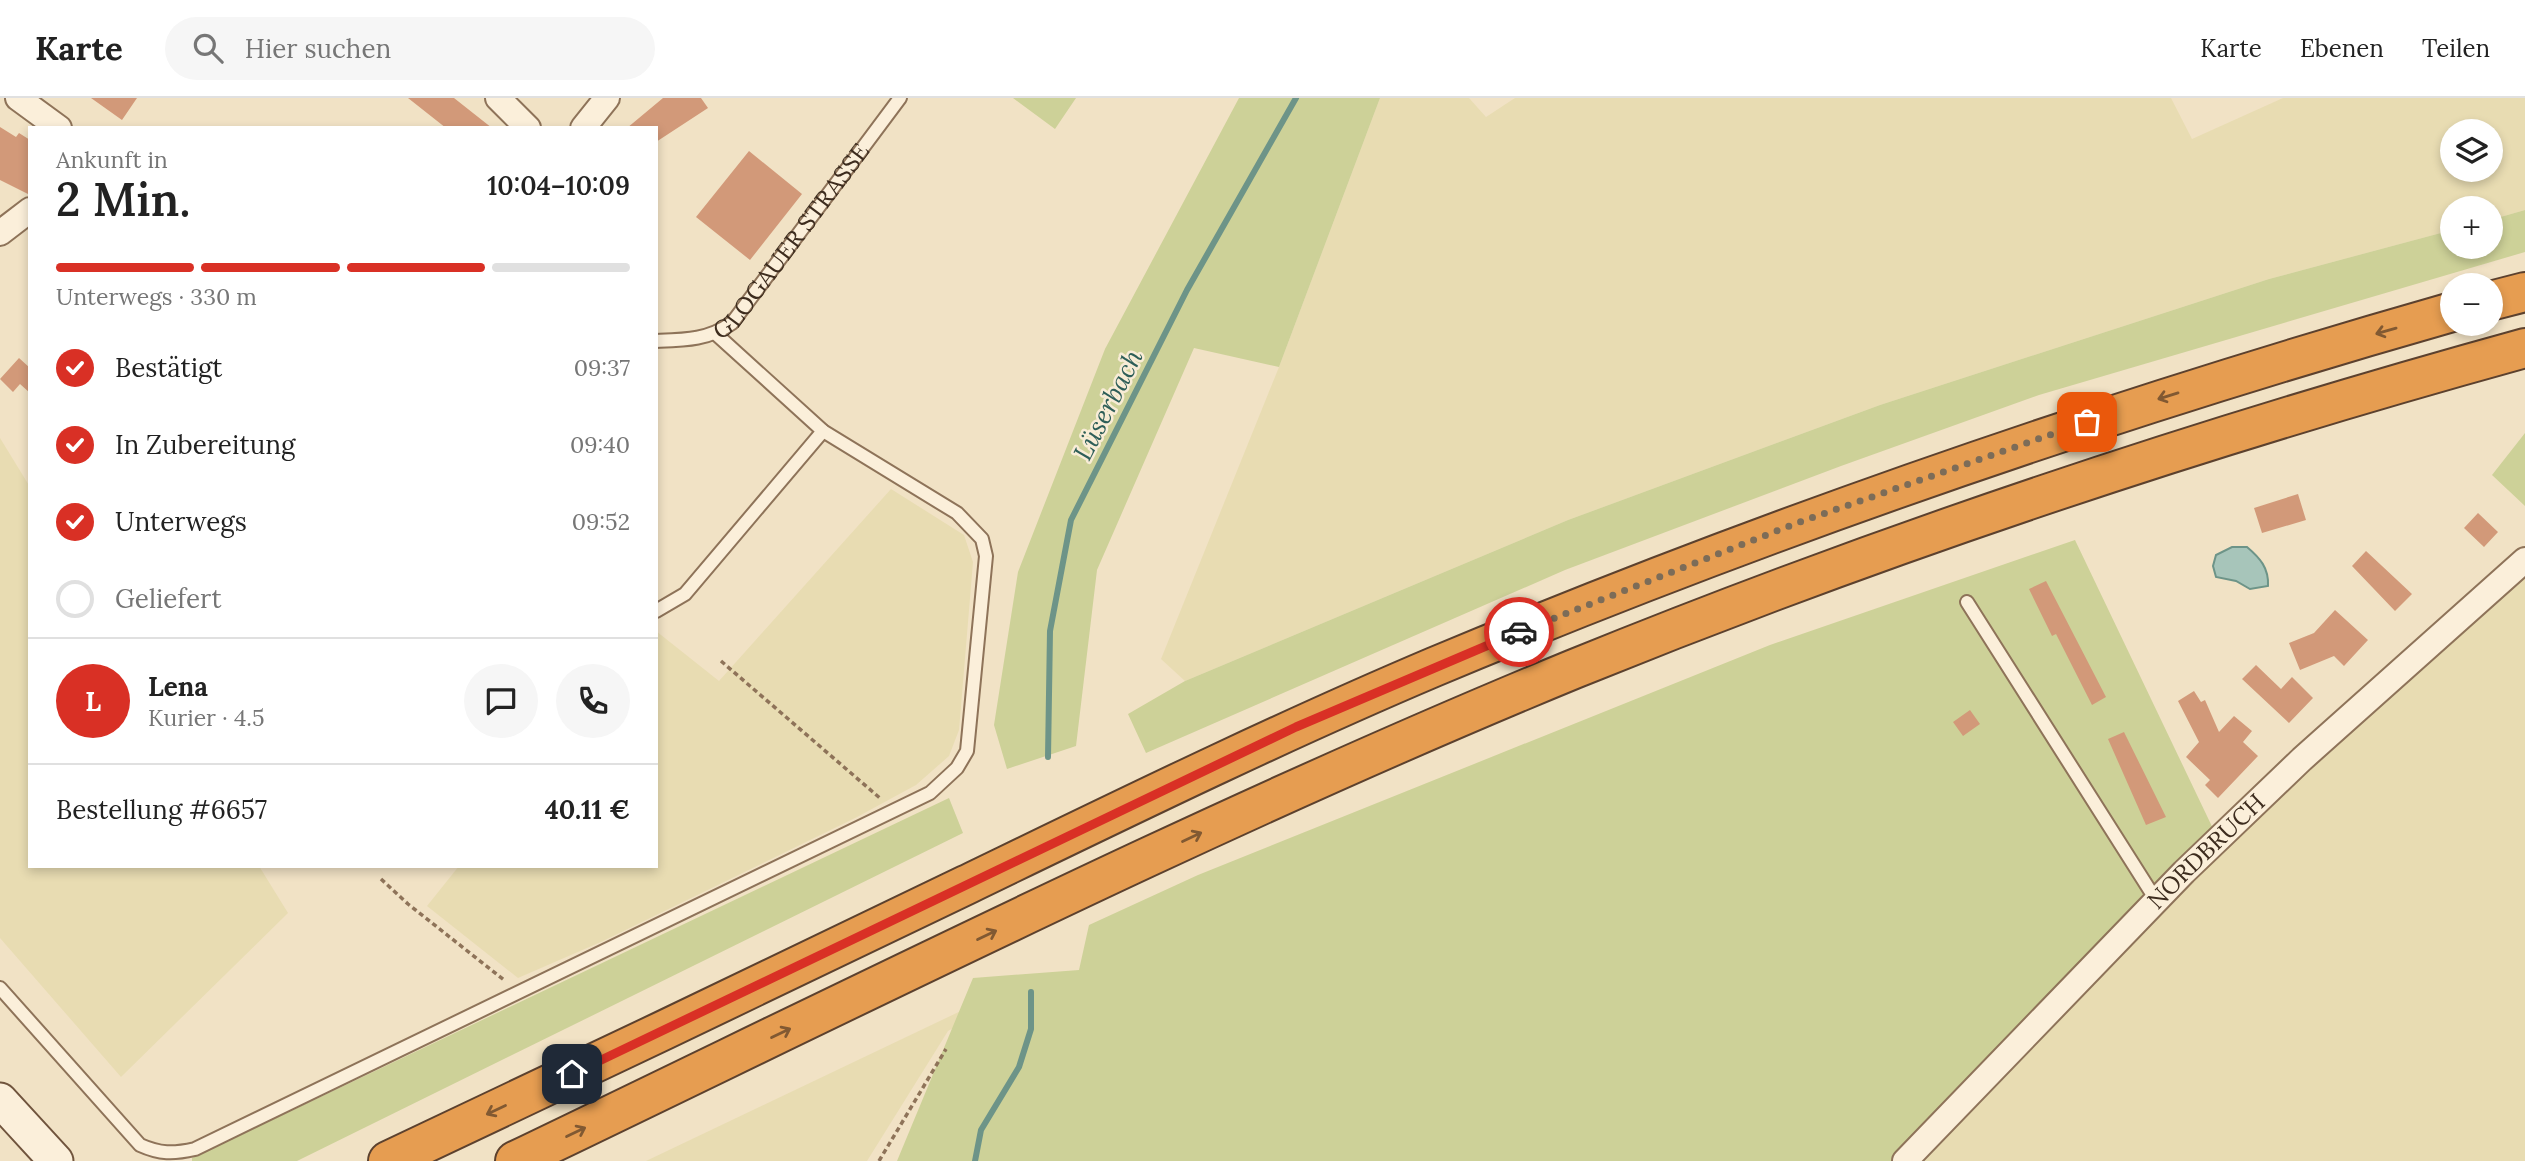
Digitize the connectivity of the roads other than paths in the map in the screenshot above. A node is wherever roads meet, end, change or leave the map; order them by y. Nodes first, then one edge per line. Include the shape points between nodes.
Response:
1 (18, 98) edge
2 (498, 98) edge
3 (607, 98) edge
4 (900, 98) edge
5 (56, 126) edge
6 (526, 126) edge
7 (585, 126) edge
8 (28, 212) edge
9 (0, 233) edge
10 (2525, 292) edge
11 (2503, 298) edge
12 (2440, 315) edge
13 (716, 334) junction
14 (658, 341) edge
15 (2525, 348) edge
16 (822, 432) junction
17 (2525, 560) edge
18 (1967, 602) dead end
19 (658, 610) edge
20 (2156, 900) junction
21 (0, 988) edge
22 (0, 1100) edge
23 (56, 1161) edge
24 (388, 1161) edge
25 (515, 1161) edge
26 (1905, 1161) edge

1 - 5 street
2 - 6 street
3 - 7 street
4 - 13 lane, GLOGAUER STRASSE via 732,323
8 - 9 street
10 - 11 highway
12 -> 24 highway via 2040,438 1797,523 1553,618 1284,733
13 - 14 lane, GLOGAUER STRASSE
13 - 16 lane
25 -> 15 highway via 1166,849 1577,668 1811,577 2052,491 2291,415
16 - 19 lane via 685,594
16 - 21 lane via 957,513 982,539 986,556 967,751 957,768 930,793 195,1149 173,1154 140,1145
17 - 20 street, NORDBRUCH via 2302,759
18 - 20 lane
20 - 26 street, NORDBRUCH
22 - 23 main road

